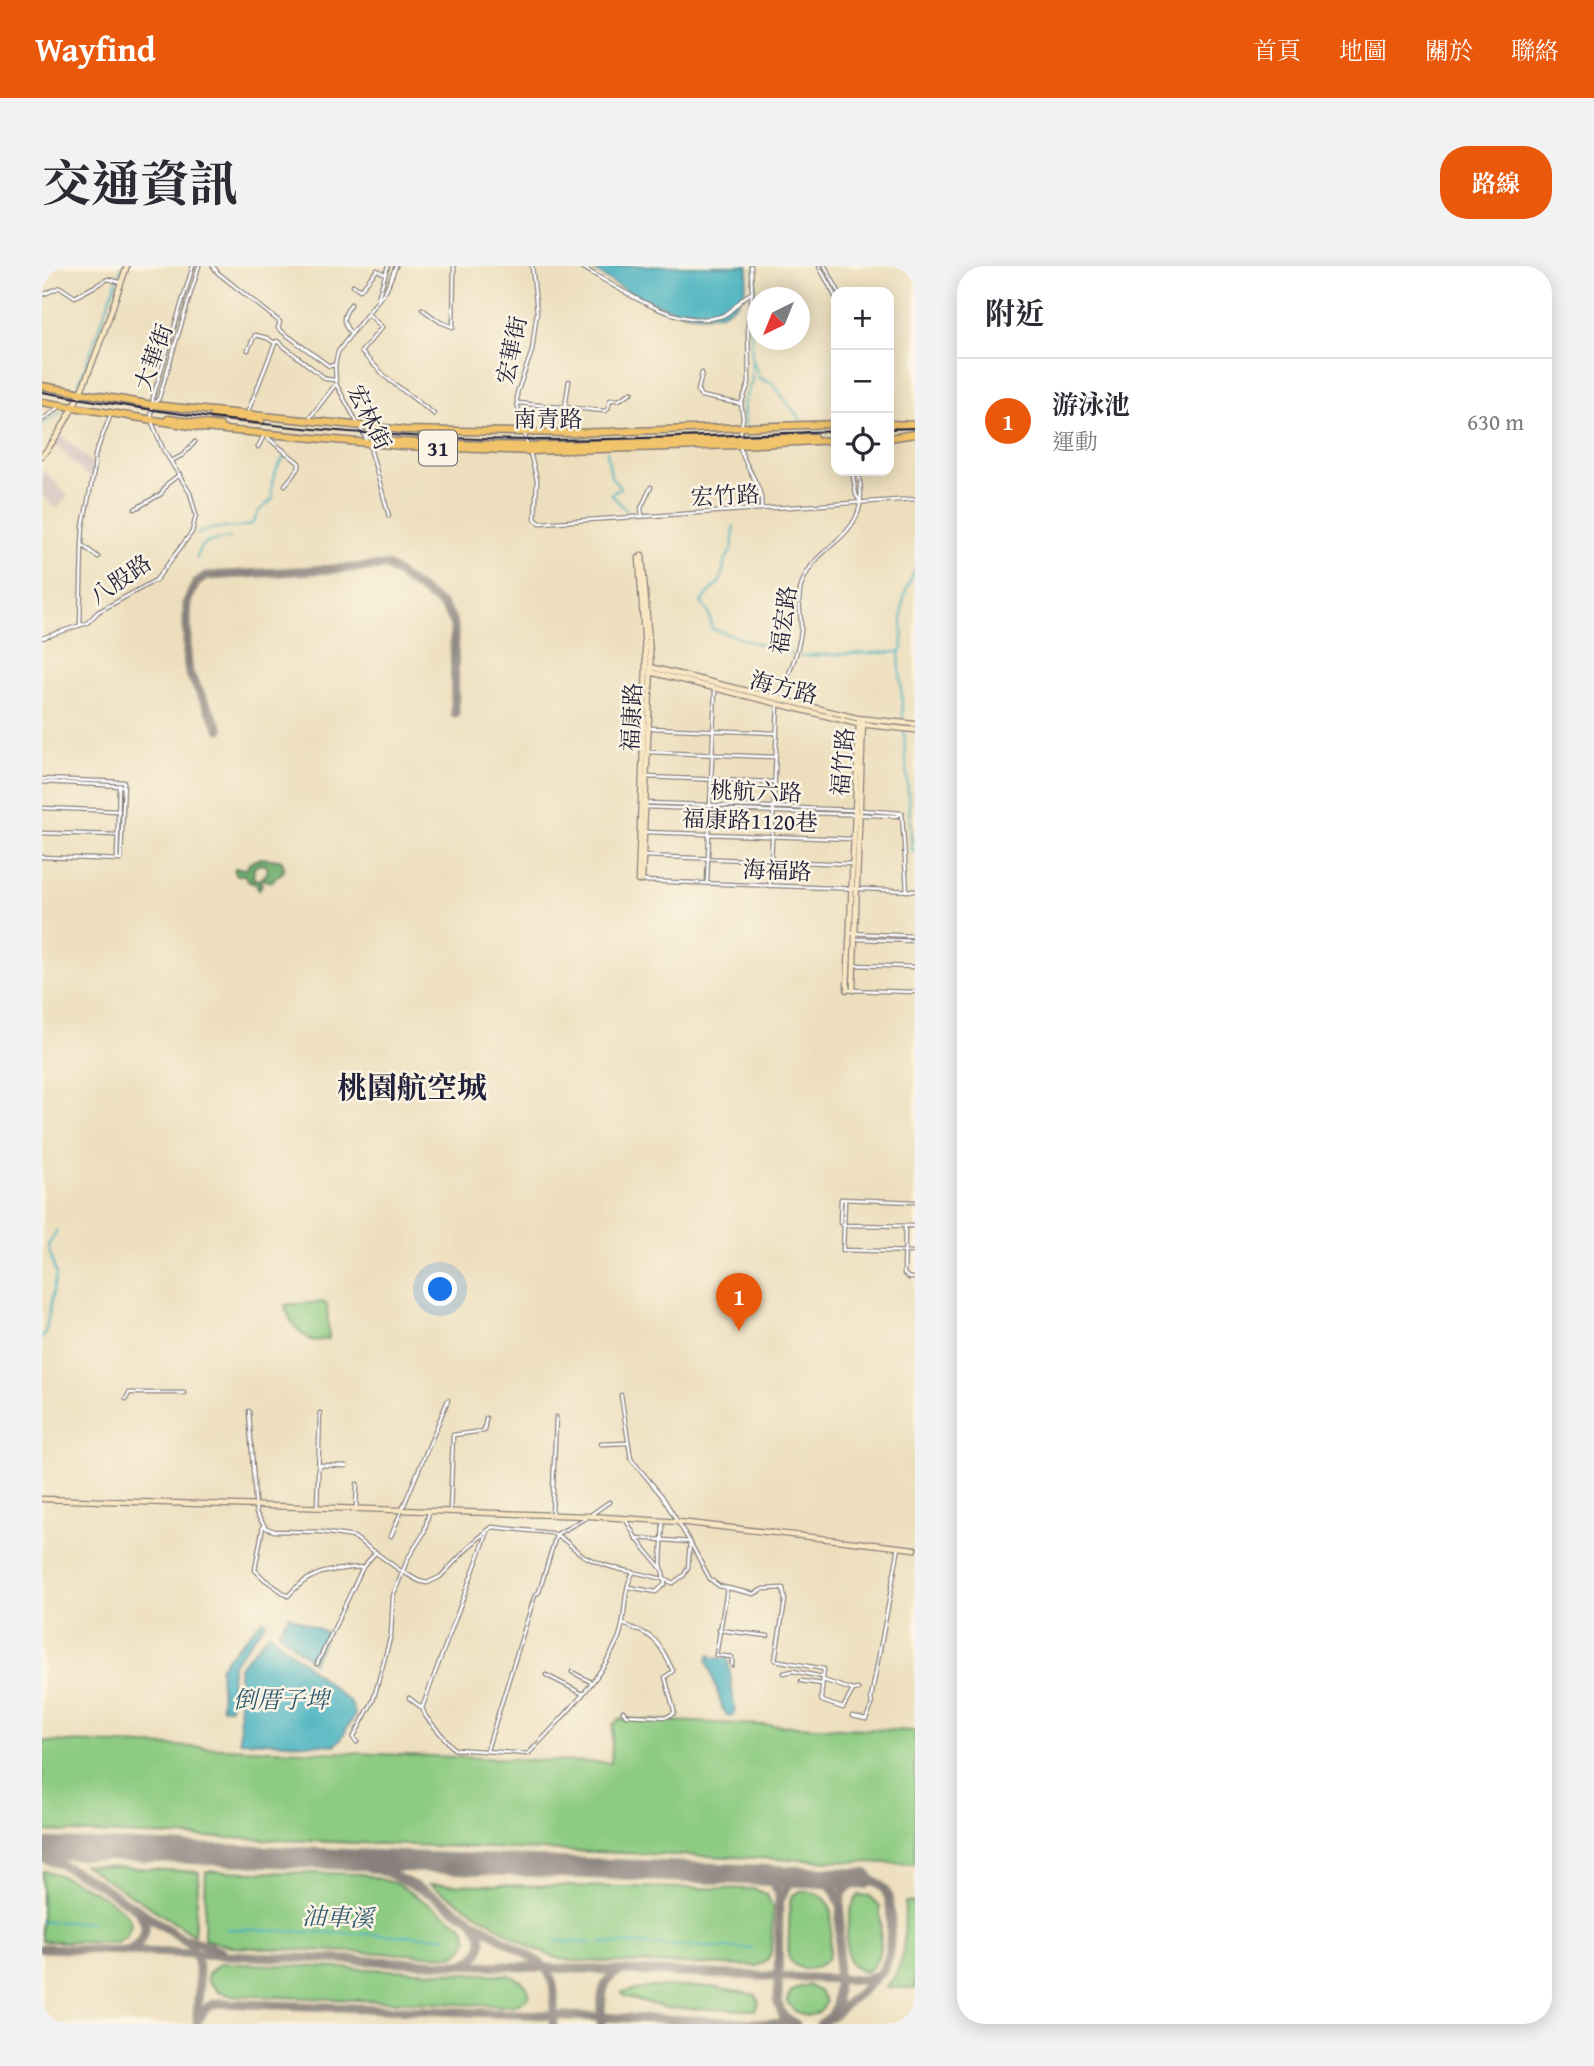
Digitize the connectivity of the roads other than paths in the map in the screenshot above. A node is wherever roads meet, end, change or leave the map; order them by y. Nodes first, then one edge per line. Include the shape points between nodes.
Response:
1 (127, 266) edge
2 (193, 266) edge
3 (199, 266) edge
4 (213, 266) edge
5 (388, 266) edge
6 (396, 266) edge
7 (454, 266) edge
8 (532, 266) edge
9 (580, 266) edge
10 (751, 266) edge
11 (819, 266) edge
12 (825, 266) edge
13 (385, 274) junction
14 (119, 282) junction
15 (188, 283) junction
16 (194, 284) junction
17 (354, 285) dead end
18 (752, 287) edge
19 (832, 287) edge
20 (834, 287) edge
21 (42, 295) edge
22 (747, 295) edge
23 (377, 302) junction
24 (351, 304) dead end
25 (422, 309) dead end
26 (368, 314) junction
27 (172, 333) junction
28 (178, 334) junction
29 (351, 334) junction
30 (275, 343) junction
31 (248, 350) dead end
32 (748, 350) edge
33 (335, 365) junction
34 (702, 373) dead end
35 (335, 380) junction
36 (569, 381) dead end
37 (336, 384) junction
38 (42, 388) edge
39 (632, 392) dead end
40 (78, 394) junction
41 (42, 400) edge
42 (517, 403) junction
43 (741, 404) junction
44 (61, 406) junction
45 (73, 406) junction
46 (565, 407) junction
47 (152, 413) junction
48 (111, 414) junction
49 (434, 414) dead end
50 (247, 415) junction
51 (257, 416) junction
52 (238, 419) junction
53 (42, 420) edge
54 (307, 422) junction
55 (894, 424) edge
56 (915, 424) edge
57 (831, 425) edge
58 (230, 427) junction
59 (362, 429) junction
60 (404, 430) junction
61 (691, 430) junction
62 (741, 430) junction
63 (246, 431) junction
64 (263, 434) junction
65 (440, 434) junction
66 (524, 435) junction
67 (656, 435) junction
68 (915, 435) edge
69 (894, 437) edge
70 (831, 438) edge
71 (195, 442) dead end
72 (368, 442) junction
73 (740, 443) junction
74 (439, 444) junction
75 (621, 444) junction
76 (402, 446) junction
77 (258, 447) dead end
78 (657, 447) junction
79 (529, 448) junction
80 (42, 456) edge
81 (171, 461) junction
82 (180, 474) junction
83 (853, 476) edge
84 (859, 476) edge
85 (285, 485) dead end
86 (651, 487) dead end
87 (915, 499) edge
88 (860, 502) junction
89 (135, 509) dead end
90 (761, 509) junction
91 (642, 515) junction
92 (389, 516) dead end
93 (538, 522) joint
94 (82, 545) junction
95 (641, 557) dead end
96 (98, 558) dead end
97 (80, 625) junction
98 (42, 638) edge
99 (648, 669) junction
100 (715, 688) junction
101 (778, 700) junction
102 (861, 722) junction
103 (915, 724) edge
104 (648, 728) junction
105 (915, 730) edge
106 (713, 731) junction
107 (776, 733) junction
108 (647, 752) junction
109 (712, 755) junction
110 (775, 757) junction
111 (646, 777) junction
112 (711, 779) junction
113 (42, 781) edge
114 (775, 782) junction
115 (122, 784) junction
116 (643, 804) junction
117 (710, 807) junction
118 (42, 808) edge
119 (773, 809) junction
120 (119, 811) junction
121 (857, 812) junction
122 (42, 832) edge
123 (644, 832) junction
124 (709, 834) junction
125 (118, 835) junction
126 (772, 837) junction
127 (854, 839) junction
128 (643, 856) junction
129 (42, 858) edge
130 (708, 858) junction
131 (119, 860) junction
132 (772, 860) junction
133 (853, 864) junction
134 (640, 881) junction
135 (707, 883) junction
136 (770, 886) junction
137 (854, 889) junction
138 (907, 891) junction
139 (915, 891) edge
140 (853, 936) junction
141 (915, 939) edge
142 (854, 965) junction
143 (915, 967) edge
144 (850, 990) junction
145 (915, 992) edge
146 (915, 1202) edge
147 (842, 1224) junction
148 (915, 1226) edge
149 (905, 1227) junction
150 (904, 1252) junction
151 (915, 1252) edge
152 (915, 1278) edge
153 (184, 1393) dead end
154 (621, 1395) dead end
155 (126, 1399) dead end
156 (448, 1400) dead end
157 (249, 1410) dead end
158 (320, 1413) dead end
159 (555, 1417) dead end
160 (486, 1418) dead end
161 (627, 1443) junction
162 (601, 1444) dead end
163 (319, 1465) junction
164 (346, 1466) dead end
165 (357, 1484) dead end
166 (42, 1499) edge
167 (609, 1502) dead end
168 (256, 1506) junction
169 (317, 1508) junction
170 (356, 1509) junction
171 (401, 1511) junction
172 (429, 1511) junction
173 (450, 1512) junction
174 (552, 1516) junction
175 (589, 1516) junction
176 (626, 1518) junction
177 (663, 1521) junction
178 (679, 1522) junction
179 (263, 1526) junction
180 (488, 1532) junction
181 (557, 1534) junction
182 (391, 1536) dead end
183 (636, 1538) junction
184 (661, 1540) junction
185 (690, 1542) junction
186 (899, 1547) junction
187 (915, 1549) edge
188 (376, 1552) junction
189 (363, 1567) junction
190 (661, 1568) junction
191 (401, 1571) junction
192 (633, 1573) junction
193 (663, 1579) junction
194 (629, 1587) junction
195 (727, 1589) junction
196 (622, 1624) junction
197 (719, 1630) junction
198 (768, 1636) dead end
199 (317, 1664) dead end
200 (732, 1665) dead end
201 (572, 1672) dead end
202 (784, 1673) dead end
203 (546, 1675) dead end
204 (822, 1680) junction
205 (801, 1681) dead end
206 (591, 1682) junction
207 (858, 1689) dead end
208 (853, 1690) junction
209 (583, 1694) junction
210 (409, 1698) dead end
211 (422, 1707) junction
212 (623, 1711) dead end
213 (852, 1716) dead end
214 (356, 1742) dead end
215 (487, 1750) junction

1 - 14 street
2 - 15 street, 大華街
3 - 16 street, 大華街
4 - 33 street via 281,322 280,330 329,366
5 - 13 street, 宏林街
6 - 23 street, 宏林街
7 - 25 street via 455,325 452,328
8 - 42 street, 宏華街 via 536,326
9 - 22 street via 652,307 686,317 720,316
10 - 18 street
11 - 19 street
12 - 20 street
13 - 17 street via 377,270 359,290
13 - 23 street, 宏林街
14 - 21 street via 108,279 75,297 60,287
14 - 40 street
15 - 16 street
15 - 27 street, 大華街
16 - 28 street, 大華街
23 - 26 street, 宏林街
24 - 29 street via 342,317
26 - 29 street, 宏林街
26 - 49 street via 383,327 361,352 388,380
27 - 28 street
27 - 47 street, 大華街
28 - 47 street, 大華街
29 - 33 street, 宏林街
30 - 31 street via 255,335
30 - 35 street
30 - 50 street
32 - 43 street via 749,383
33 - 35 street, 宏林街
34 - 43 street via 699,394
35 - 37 street, 宏林街
36 - 46 street
37 - 54 street
37 - 59 street, 宏林街
38 - 40 main road, 31
39 - 46 street via 610,400 607,410
40 - 45 street
40 - 47 main road, 31
41 - 44 main road, 31
41 - 45 main road, 南青路 / 31
42 - 46 street
42 - 66 street, 宏華街
43 - 62 street
44 - 45 main road, 31
44 - 53 street
45 - 47 main road, 南青路 / 31
45 - 48 main road, 31
45 - 80 street
47 - 48 main road, 31
47 - 50 main road, 31
47 - 52 main road, 南青路 / 31
47 - 58 main road, 南青路 / 31
47 - 63 main road, 31 via 203,428
47 - 81 street, 八股路 via 157,437
48 - 94 street via 95,455
50 - 51 main road, 31
51 - 52 main road, 南青路
51 - 54 main road, 31
52 - 59 main road, 南青路 / 31
54 - 59 main road, 31
55 - 56 main road
57 - 62 main road, 31
58 - 63 main road, 南青路
58 - 72 main road, 南青路 / 31
59 - 60 main road, 31
59 - 65 main road, 南青路 / 31
59 - 72 street, 宏林街
60 - 65 main road, 南青路
60 - 66 main road, 31
61 - 62 main road, 31
61 - 66 main road, 31
61 - 67 main road, 南青路
62 - 67 main road, 南青路 / 31
62 - 73 street
63 - 64 main road, 31
64 - 72 main road, 31
64 - 77 street
64 - 85 street via 299,463
65 - 66 main road, 南青路 / 31
66 - 67 main road, 南青路 / 31
66 - 79 street, 宏華街
68 - 69 main road
70 - 73 main road, 31
71 - 81 street
72 - 74 main road, 南青路 / 31
72 - 76 main road, 31
72 - 92 street, 宏林街
73 - 75 main road, 南青路 / 31
73 - 78 main road, 31
73 - 90 street
74 - 76 main road, 南青路
74 - 79 main road, 南青路 / 31
75 - 78 main road, 南青路
75 - 79 main road, 南青路 / 31
76 - 79 main road, 31
78 - 79 main road, 31
79 - 93 street, 宏華街 via 536,469
81 - 82 street, 八股路
82 - 89 street via 161,494
82 - 97 street, 八股路 via 195,515 188,538 156,580
83 - 88 street
84 - 88 street
86 - 91 street
87 - 88 street, 宏竹路
88 - 90 street, 宏竹路
88 - 101 street, 福宏路 via 855,522 801,584 800,634 794,664
90 - 91 street, 宏竹路
91 - 93 street, 宏竹路
94 - 96 street
94 - 97 street
95 - 99 street, 福康路
97 - 98 street, 八股路
99 - 100 street, 海方路
99 - 101 street, 海方路
99 - 104 street, 福康路
99 - 116 street, 福康路
100 - 101 street, 海方路
100 - 106 street
101 - 102 street, 海方路
101 - 107 street, 福宏路
102 - 103 street, 海方路
102 - 105 street, 海方路
102 - 121 street, 福竹路
104 - 106 street
104 - 108 street, 福康路
106 - 107 street
106 - 109 street
107 - 110 street, 福宏路
108 - 109 street
108 - 111 street, 福康路
109 - 110 street
109 - 112 street
110 - 114 street, 福宏路
111 - 112 street
111 - 116 street, 福康路
112 - 114 street
112 - 117 street
113 - 115 street
114 - 119 street, 福宏路
115 - 120 street
115 - 131 street
116 - 117 street, 桃航六路
116 - 123 street, 福康路
116 - 134 street, 福康路
117 - 119 street, 桃航六路
117 - 124 street
118 - 120 street
119 - 121 street, 桃航六路
119 - 126 street, 福宏路
120 - 125 street
121 - 127 street, 福竹路
121 - 137 street, 福竹路
121 - 138 street, 桃航六路 via 902,813
122 - 125 street
123 - 124 street, 福康路1120巷
123 - 128 street, 福康路
124 - 126 street, 福康路1120巷
124 - 130 street
125 - 131 street
126 - 127 street, 福康路1120巷
126 - 132 street, 福宏路
127 - 133 street, 福竹路
128 - 130 street
128 - 134 street, 福康路
129 - 131 street
130 - 132 street
130 - 135 street
132 - 133 street
132 - 136 street, 福宏路
133 - 137 street, 福竹路
134 - 135 street, 海福路
135 - 136 street, 海福路
136 - 137 street, 海福路
137 - 138 street, 海福路
137 - 140 street, 福竹路
138 - 139 street, 海福路
140 - 141 street
140 - 142 street, 福竹路
140 - 144 street, 福竹路
142 - 143 street
142 - 144 street, 福竹路
144 - 145 street
146 - 147 street via 843,1199
147 - 149 street
147 - 150 street via 843,1250
148 - 149 street
149 - 150 street
150 - 151 street
150 - 152 street via 904,1274
153 - 155 street via 136,1392
154 - 161 street
156 - 171 street
157 - 168 street
158 - 163 street
159 - 174 street
160 - 173 street via 484,1431 453,1436
161 - 162 street
161 - 178 street via 631,1459
163 - 164 street
163 - 169 street
165 - 170 street
166 - 168 street
167 - 175 street
168 - 169 street
168 - 179 street
169 - 170 street
170 - 171 street
171 - 172 street
171 - 182 street
172 - 173 street
172 - 191 street via 422,1538
173 - 174 street
174 - 175 street
175 - 176 street
175 - 181 street
176 - 177 street
176 - 183 street
177 - 178 street
177 - 184 street
178 - 185 street
178 - 186 street
179 - 188 street via 274,1531 354,1536
179 - 189 street via 255,1570 288,1596 313,1574
180 - 181 street via 492,1528
180 - 191 street via 436,1581 419,1581
180 - 211 street
181 - 192 street via 586,1557
181 - 215 street
183 - 184 street
183 - 190 street
184 - 185 street
184 - 190 street
185 - 193 street via 684,1575 673,1584
185 - 195 street via 710,1579
186 - 187 street
186 - 213 street via 872,1705 866,1718
188 - 189 street
188 - 191 street
189 - 199 street
190 - 193 street
191 - 214 street via 386,1655 373,1701 353,1738
192 - 193 street
192 - 194 street
193 - 194 street via 656,1592
194 - 196 street
195 - 197 street
195 - 204 street via 754,1594 783,1588 775,1660 824,1669
196 - 206 street
196 - 212 street via 652,1636 663,1649 673,1671 664,1677 674,1713 667,1717 626,1715
197 - 198 street
197 - 200 street via 716,1655 732,1657
201 - 206 street
202 - 204 street via 793,1671
203 - 209 street
204 - 205 street
204 - 208 street
204 - 208 street via 822,1701 843,1708
206 - 209 street
207 - 208 street
209 - 215 street via 528,1754
210 - 211 street
211 - 215 street via 454,1749

